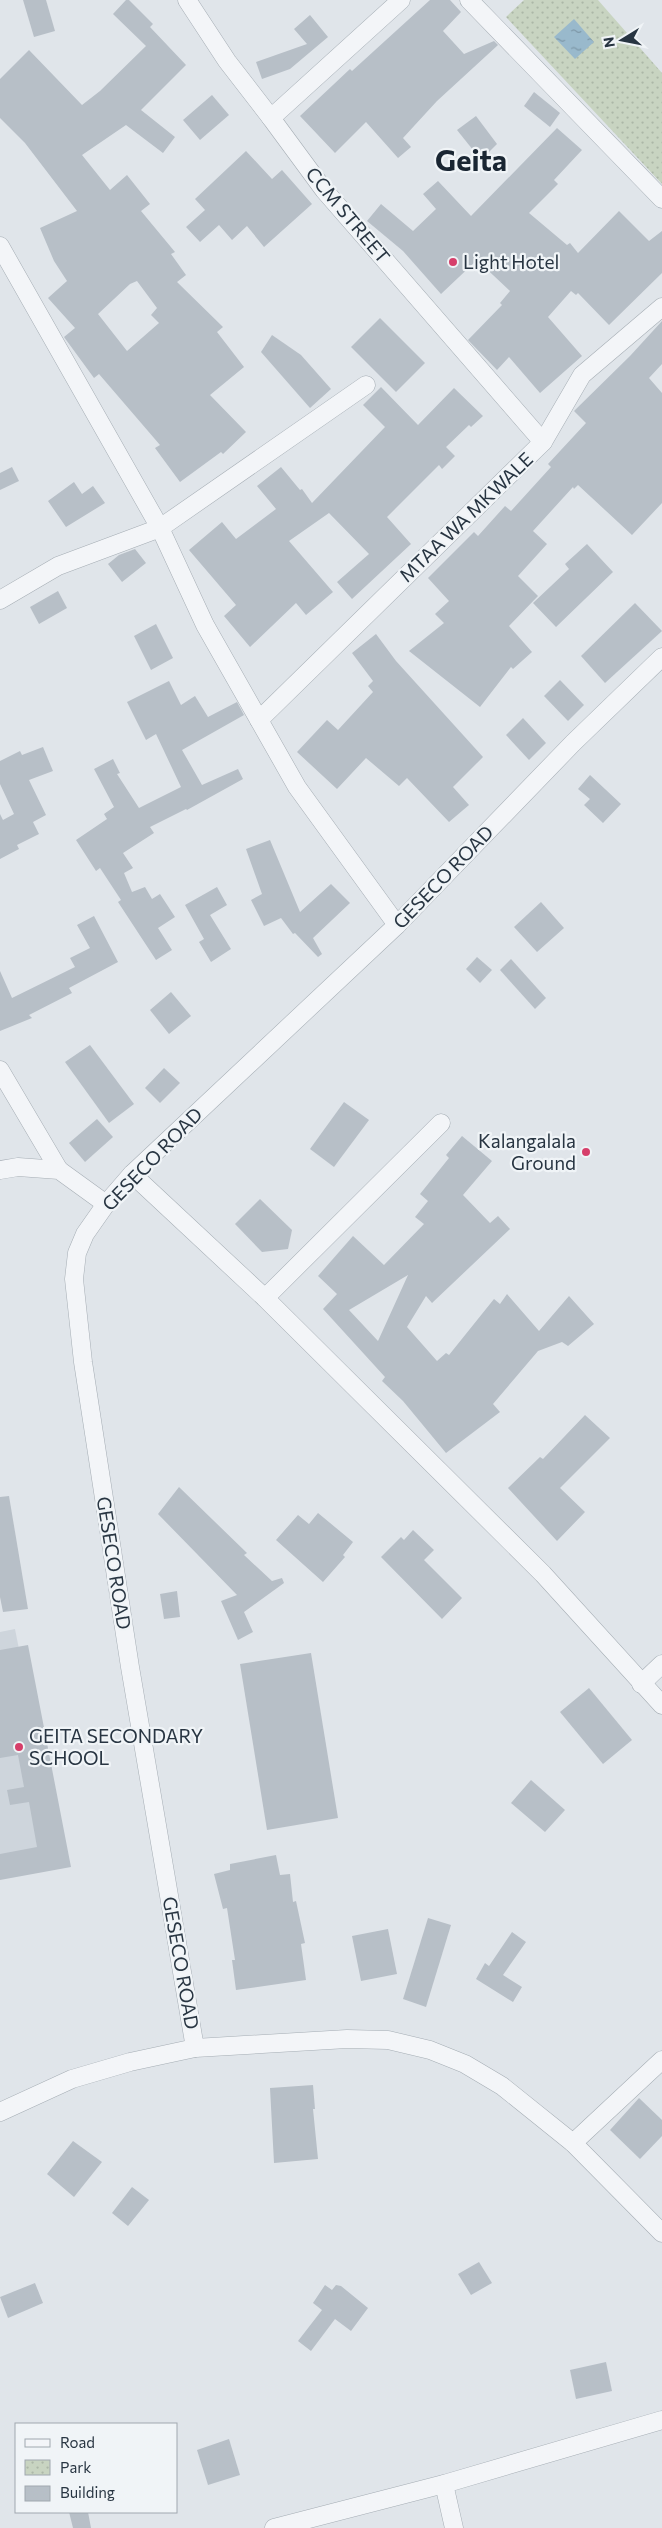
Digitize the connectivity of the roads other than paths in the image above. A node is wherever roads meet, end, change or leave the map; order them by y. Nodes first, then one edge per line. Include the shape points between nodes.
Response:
1 (187, 0) edge
2 (401, 0) edge
3 (469, 0) edge
4 (271, 118) junction
5 (662, 199) edge
6 (0, 246) edge
7 (662, 307) edge
8 (366, 385) dead end
9 (543, 442) junction
10 (160, 528) junction
11 (0, 600) edge
12 (662, 656) edge
13 (260, 720) junction
14 (396, 925) junction
15 (0, 1070) edge
16 (441, 1123) dead end
17 (0, 1170) edge
18 (59, 1170) junction
19 (132, 1174) junction
20 (106, 1204) junction
21 (266, 1298) junction
22 (662, 1664) edge
23 (641, 1684) junction
24 (662, 1705) edge
25 (195, 2048) junction
26 (662, 2060) edge
27 (0, 2112) edge
28 (574, 2143) junction
29 (662, 2233) edge
30 (662, 2420) edge
31 (444, 2484) junction
32 (274, 2528) edge
33 (454, 2528) edge

1 - 4 street, CCM STREET
2 - 4 street
3 - 5 street
4 - 9 street, CCM STREET via 324,190
6 - 10 street
7 - 9 street, MTAA WA MKWALE via 582,375
8 - 10 street
9 - 13 street, MTAA WA MKWALE
10 - 11 street via 58,566
10 - 13 street via 204,625
12 - 14 street, GESECO ROAD
13 - 14 street via 297,787
14 - 19 street, GESECO ROAD
15 - 18 street
16 - 21 street
17 - 18 street via 18,1167
18 - 20 street
19 - 20 street, GESECO ROAD
19 - 21 street
20 - 25 street, GESECO ROAD via 85,1234 77,1253 74,1279 83,1362 130,1666
21 - 23 street via 543,1574
22 - 23 street
23 - 24 street
25 - 27 street via 72,2079
25 - 28 street via 347,2039 388,2040 430,2050 465,2064 502,2086
26 - 28 street
28 - 29 street
30 - 31 street
31 - 32 street
31 - 33 street

